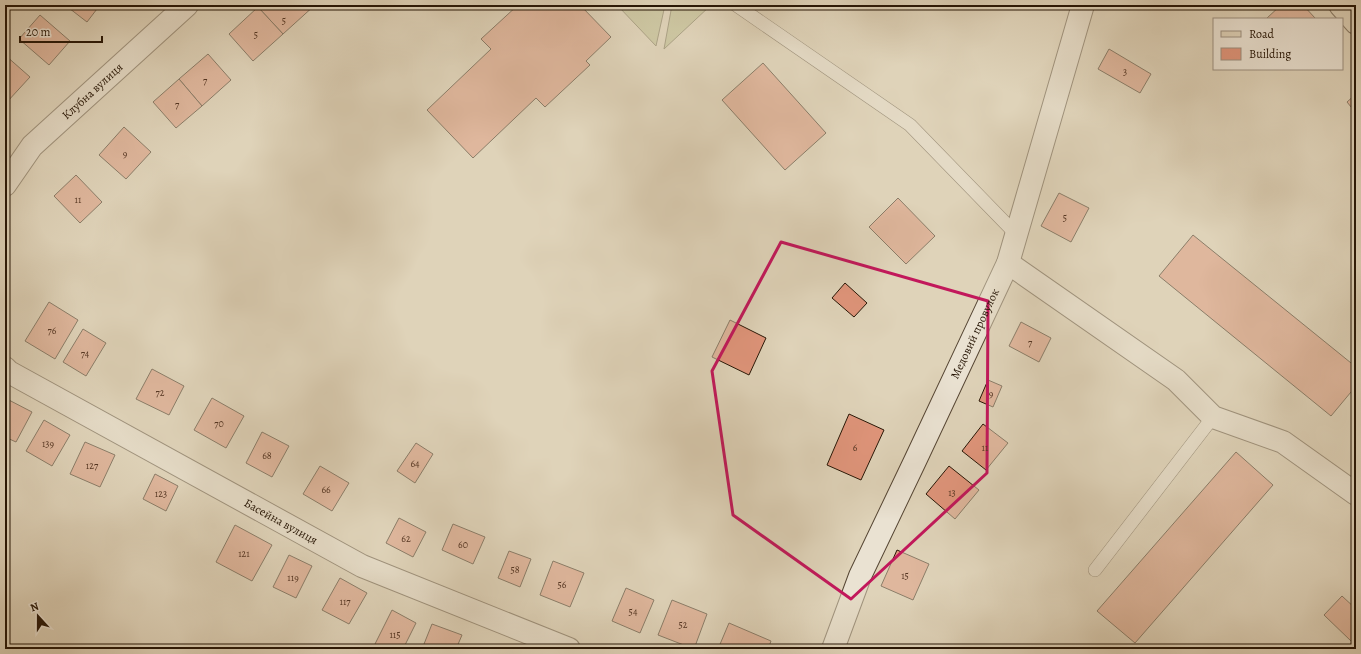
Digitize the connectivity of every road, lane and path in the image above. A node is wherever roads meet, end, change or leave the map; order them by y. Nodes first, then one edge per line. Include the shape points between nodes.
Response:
1 (188, 5) edge
2 (736, 5) edge
3 (1082, 5) edge
4 (1340, 5) edge
5 (1356, 23) edge
6 (5, 185) edge
7 (1016, 234) junction
8 (1008, 262) junction
9 (5, 368) edge
10 (1213, 417) junction
11 (1356, 494) edge
12 (1096, 570) dead end
13 (569, 649) edge
14 (833, 649) edge

1 - 6 street, Клубна вулиця via 32,146
2 - 7 lane via 910,125
3 - 7 street, Медовий провулок
4 - 5 main road
7 - 8 street, Медовий провулок
8 - 10 street via 1176,380
8 - 14 street, Медовий провулок via 860,576
9 - 13 street, Басейна вулиця via 15,376 362,566
10 - 11 street via 1283,442
10 - 12 lane

